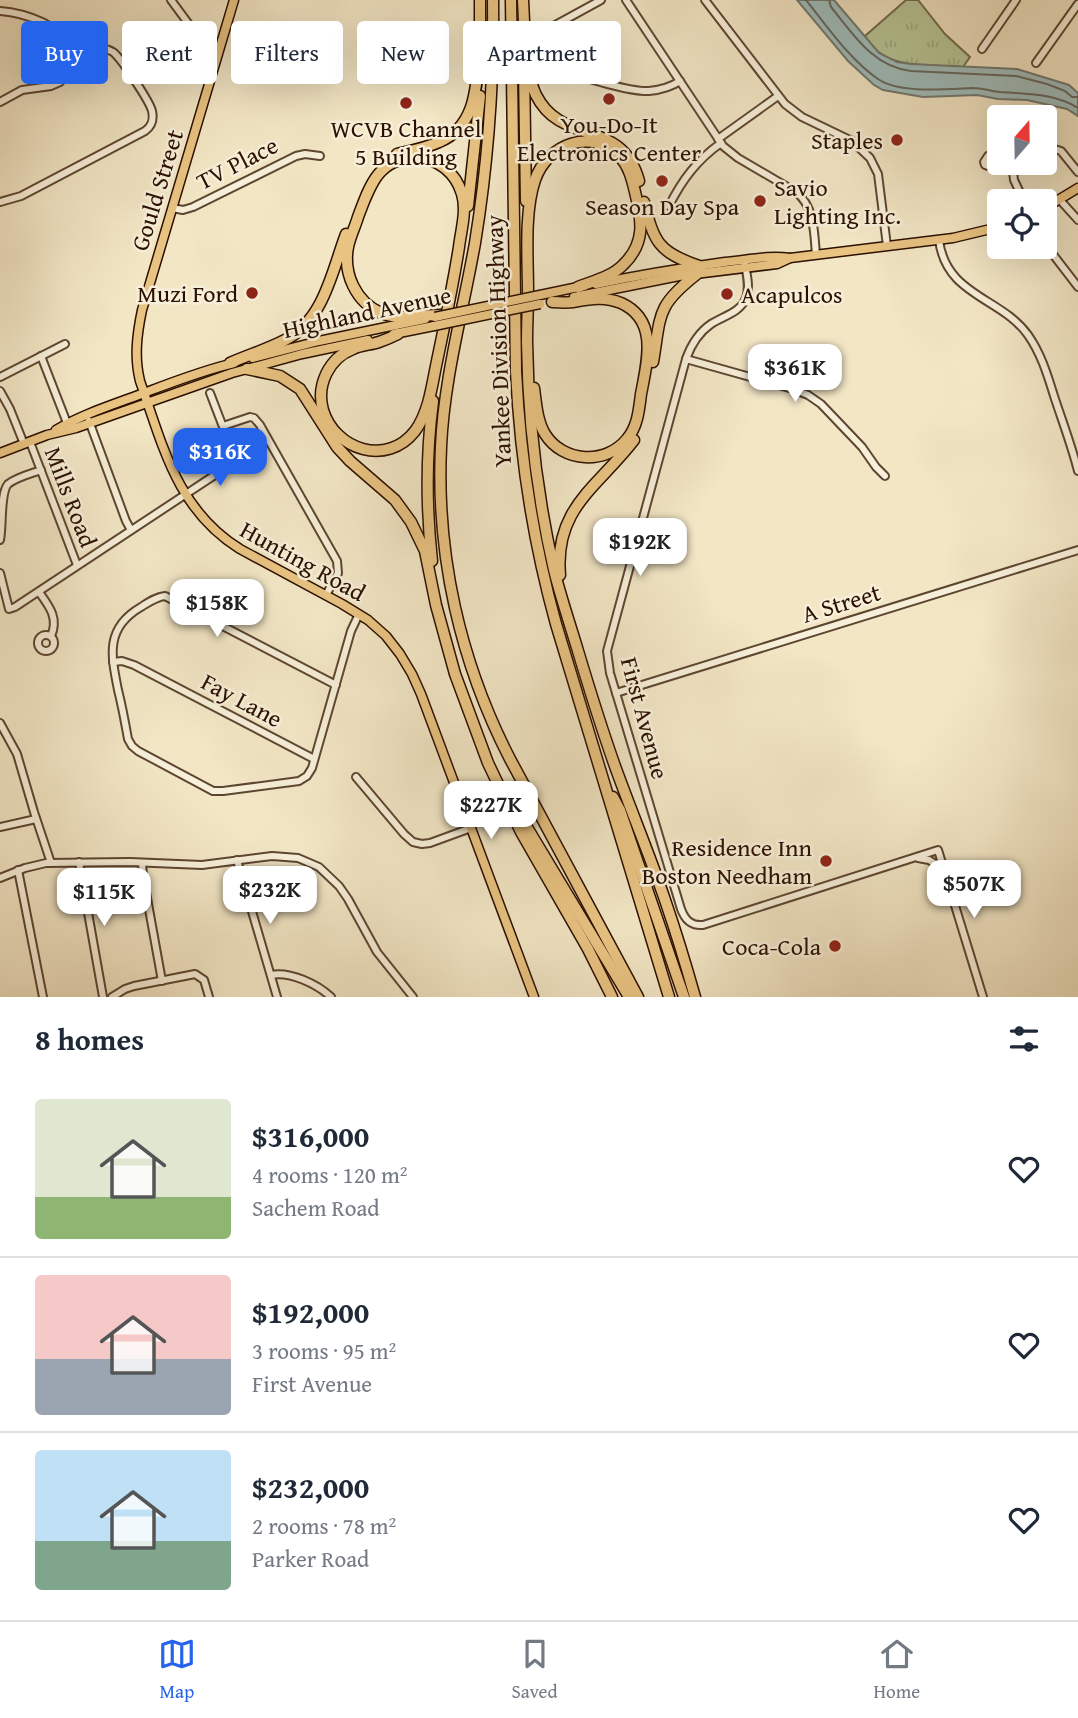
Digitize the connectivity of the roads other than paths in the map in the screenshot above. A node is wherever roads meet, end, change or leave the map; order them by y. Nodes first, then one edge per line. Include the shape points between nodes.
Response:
1 (171, 0) edge
2 (234, 0) edge
3 (480, 0) edge
4 (493, 0) edge
5 (511, 0) edge
6 (523, 0) edge
7 (601, 0) edge
8 (626, 0) edge
9 (705, 0) edge
10 (1013, 1) edge
11 (1078, 4) edge
12 (0, 12) edge
13 (40, 21) edge
14 (186, 21) edge
15 (480, 21) edge
16 (524, 21) edge
17 (982, 49) dead end
18 (108, 50) edge
19 (218, 55) joint
20 (122, 63) edge
21 (1036, 63) dead end
22 (680, 81) junction
23 (56, 84) edge
24 (136, 84) edge
25 (476, 84) edge
26 (480, 84) edge
27 (525, 84) edge
28 (533, 84) edge
29 (778, 96) junction
30 (0, 102) edge
31 (719, 141) junction
32 (1057, 149) edge
33 (320, 156) dead end
34 (1078, 172) edge
35 (1078, 188) edge
36 (1060, 200) junction
37 (0, 202) edge
38 (1057, 202) edge
39 (669, 206) dead end
40 (172, 208) junction
41 (1078, 220) edge
42 (987, 230) edge
43 (527, 236) junction
44 (939, 240) junction
45 (887, 246) junction
46 (816, 255) junction
47 (1057, 259) edge
48 (457, 262) junction
49 (745, 264) junction
50 (698, 270) junction
51 (1078, 287) edge
52 (578, 288) junction
53 (540, 300) junction
54 (552, 302) junction
55 (437, 318) junction
56 (528, 318) junction
57 (398, 334) junction
58 (442, 342) junction
59 (65, 344) dead end
60 (41, 356) junction
61 (686, 359) junction
62 (230, 363) junction
63 (247, 369) junction
64 (0, 377) edge
65 (0, 391) edge
66 (144, 393) junction
67 (210, 393) dead end
68 (148, 402) junction
69 (88, 419) junction
70 (67, 423) junction
71 (223, 425) junction
72 (47, 435) junction
73 (27, 443) junction
74 (0, 453) edge
75 (41, 470) junction
76 (1078, 471) edge
77 (885, 476) dead end
78 (185, 495) junction
79 (131, 530) junction
80 (0, 540) edge
81 (1078, 550) edge
82 (77, 565) junction
83 (0, 573) edge
84 (39, 592) junction
85 (326, 595) junction
86 (359, 614) junction
87 (442, 624) junction
88 (570, 624) junction
89 (51, 636) dead end
90 (113, 662) junction
91 (336, 685) junction
92 (616, 693) junction
93 (0, 723) edge
94 (484, 750) junction
95 (314, 759) junction
96 (602, 775) junction
97 (356, 777) dead end
98 (36, 820) junction
99 (0, 827) edge
100 (471, 828) junction
101 (916, 858) junction
102 (237, 860) junction
103 (79, 862) junction
104 (51, 863) junction
105 (142, 863) junction
106 (18, 870) junction
107 (945, 871) junction
108 (0, 878) edge
109 (271, 975) junction
110 (162, 981) junction
111 (43, 997) edge
112 (103, 997) edge
113 (112, 997) edge
114 (209, 997) edge
115 (277, 997) edge
116 (331, 997) edge
117 (413, 997) edge
118 (534, 997) edge
119 (612, 997) edge
120 (629, 997) edge
121 (638, 997) edge
122 (669, 997) edge
123 (684, 997) edge
124 (695, 997) edge
125 (983, 997) edge

1 - 14 street
2 - 19 main road, Gould Street
3 - 15 highway
4 - 121 highway, Yankee Division Highway via 484,175 441,438 448,573 463,644 491,722
5 - 96 highway, Yankee Division Highway via 515,361 522,453 545,584
6 - 16 highway
7 - 22 street via 539,34 552,57 580,76 644,91
8 - 22 street
9 - 29 street
10 - 17 street
11 - 21 street
12 - 13 street
18 - 20 street
19 - 40 main road, Gould Street
22 - 31 street
23 - 30 street via 22,90
24 - 37 street via 151,107 149,128 21,197
25 - 62 highway via 467,117 452,135 389,158 368,176 324,295 302,328
26 - 48 highway via 467,217
27 - 43 highway
28 - 50 highway via 543,106 563,124 609,140 623,150 636,171 657,241
29 - 31 street
29 - 45 street via 793,111 852,141 870,158 878,174
31 - 39 street via 690,171
31 - 46 street via 738,158 802,196 810,212
32 - 34 street
33 - 40 street, TV Place via 293,157 193,207
35 - 36 main road
36 - 38 main road
36 - 41 street
40 - 66 main road, Gould Street via 138,331 136,362
42 - 44 main road, Highland Avenue
43 - 52 highway via 534,184 551,154 565,145 586,142 605,146 621,159 640,209 640,237 621,268
43 - 56 highway
44 - 45 main road, Highland Avenue
44 - 76 street via 944,260 959,282 1012,317 1035,347
45 - 46 main road, Highland Avenue
46 - 49 main road, Highland Avenue via 776,256
47 - 51 street
48 - 55 highway via 464,201 452,175 439,163 421,158 400,160 385,168 371,185 349,245 351,281 363,301 379,312
48 - 58 highway
49 - 50 main road, Highland Avenue
49 - 61 street, First Avenue via 745,300 701,332
50 - 52 main road, Highland Avenue via 636,275
50 - 54 main road, Highland Avenue
50 - 88 highway via 673,293 661,314 638,435 580,501 565,527 560,570
52 - 53 main road, Highland Avenue
53 - 54 main road, Highland Avenue
53 - 55 main road, Highland Avenue, bridge
53 - 55 main road, Highland Avenue, bridge
54 - 56 highway via 615,301 633,311 645,330 648,354 636,422 628,439 615,450 603,456 576,456 546,435 535,395
55 - 57 main road, Highland Avenue
55 - 62 main road, Highland Avenue
56 - 88 highway via 528,391 537,481 554,571
57 - 58 highway via 348,351 324,378 321,398 326,418 340,438 355,447 387,449 414,433 429,401
57 - 63 main road, Highland Avenue
58 - 87 highway via 428,482 430,545
59 - 60 street
60 - 64 street
60 - 70 street
61 - 77 street via 808,395
61 - 92 street, First Avenue via 608,642
62 - 66 main road, Highland Avenue
63 - 68 main road, Highland Avenue
63 - 87 highway via 280,376 297,386 340,451 402,509 423,547
65 - 73 street, Mills Road
66 - 68 main road, Hunting Road
66 - 69 main road, Highland Avenue
67 - 71 street
68 - 69 main road, Highland Avenue
68 - 78 main road, Hunting Road
69 - 70 main road, Highland Avenue
69 - 72 main road, Highland Avenue
69 - 79 street
70 - 72 main road, Highland Avenue
71 - 78 street via 232,464
71 - 85 street via 250,417 260,425 337,561 338,573
72 - 73 main road, Highland Avenue
73 - 74 main road, Highland Avenue
73 - 75 street, Mills Road
75 - 80 street via 4,488
75 - 82 street, Mills Road
78 - 79 street
78 - 85 main road, Hunting Road via 206,523 229,542
79 - 82 street
81 - 92 street, A Street
82 - 84 street
83 - 84 street via 9,609
84 - 89 street via 54,615
85 - 86 main road, Hunting Road
86 - 91 street
86 - 100 main road, Hunting Road via 389,640 412,674
87 - 94 highway via 458,684
88 - 124 highway
90 - 91 street via 113,642 121,623 165,596
90 - 95 street, Fay Lane via 134,664
90 - 95 street via 132,746 207,788 223,791 301,780 309,774
91 - 95 street
92 - 101 street, First Avenue via 681,909 691,923 706,924
93 - 98 street via 17,754
94 - 119 highway via 517,822
94 - 120 highway
96 - 122 highway, Yankee Division Highway
96 - 123 highway via 620,810
97 - 100 street via 414,842 427,844
98 - 99 street
98 - 104 street
100 - 118 main road, Hunting Road
101 - 107 street
101 - 107 street via 938,850
102 - 105 street via 202,865
102 - 109 street
102 - 117 street via 289,856 323,870
103 - 104 street
103 - 105 street
103 - 112 street
104 - 106 street
105 - 110 street
106 - 108 street
106 - 111 street
107 - 125 street
109 - 115 street
109 - 116 street via 304,981
110 - 113 street
110 - 114 street via 201,976

